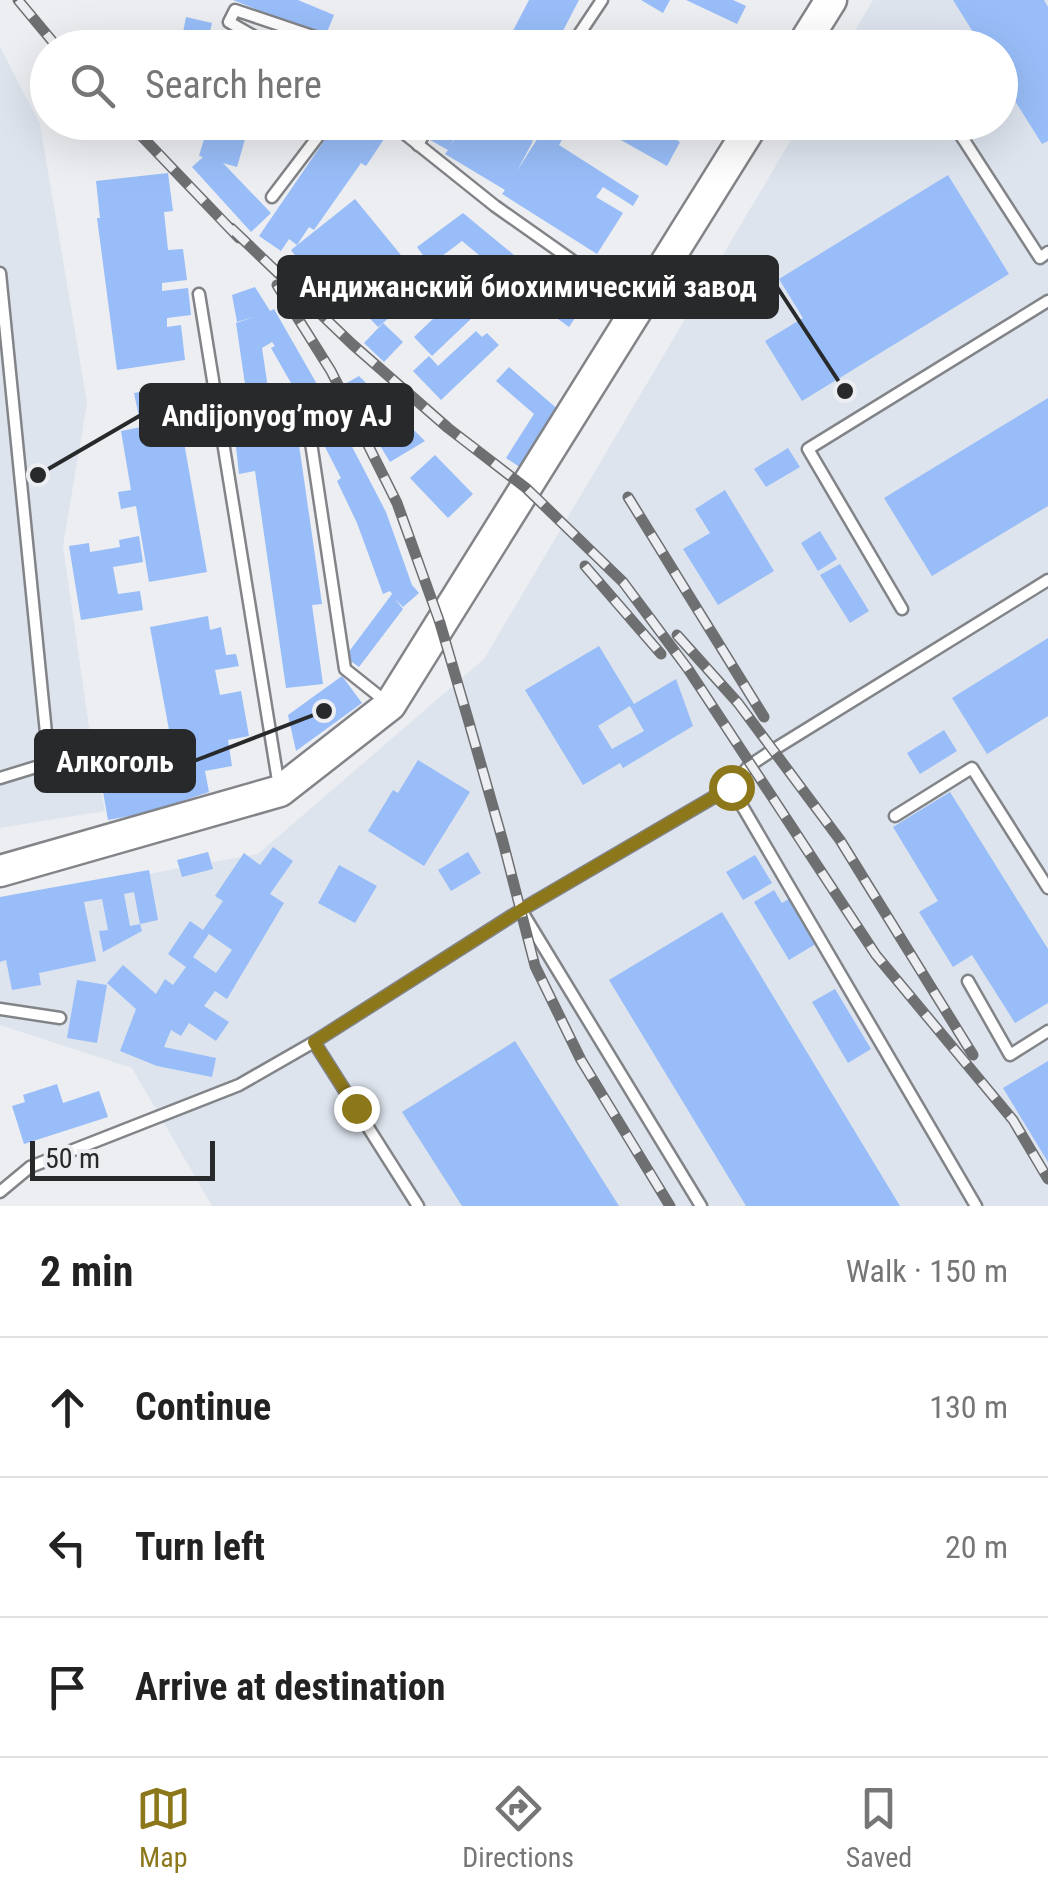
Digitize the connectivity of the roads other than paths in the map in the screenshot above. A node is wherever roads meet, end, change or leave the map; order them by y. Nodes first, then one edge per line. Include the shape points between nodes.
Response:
1 (602, 0) edge
2 (825, 2) edge
3 (234, 5) edge
4 (243, 30) edge
5 (300, 30) edge
6 (582, 30) edge
7 (810, 30) edge
8 (315, 140) edge
9 (412, 140) edge
10 (421, 140) edge
11 (743, 140) edge
12 (964, 140) edge
13 (418, 145) junction
14 (272, 197) dead end
15 (1048, 252) edge
16 (0, 273) edge
17 (200, 294) dead end
18 (1048, 301) edge
19 (639, 307) junction
20 (310, 436) dead end
21 (1048, 580) edge
22 (902, 609) dead end
23 (390, 704) junction
24 (0, 778) edge
25 (731, 787) junction
26 (280, 791) junction
27 (895, 816) dead end
28 (0, 871) edge
29 (1048, 888) edge
30 (521, 910) junction
31 (968, 981) dead end
32 (0, 1009) edge
33 (60, 1018) dead end
34 (1048, 1031) edge
35 (314, 1042) junction
36 (0, 1192) edge
37 (418, 1206) edge
38 (702, 1206) edge
39 (976, 1206) edge

1 - 6 lane
2 - 7 street
3 - 4 lane via 229,22
3 - 5 lane
8 - 14 lane
9 - 13 lane
10 - 13 lane
11 - 19 street
12 - 15 lane via 1040,258
13 - 19 lane
16 - 24 lane via 50,763
17 - 26 lane
18 - 22 lane via 808,449
19 - 23 street
20 - 23 lane via 344,670
21 - 25 lane via 773,750
23 - 26 street
25 - 30 lane
25 - 39 lane
26 - 28 street
27 - 29 lane via 972,768
30 - 35 lane
30 - 38 lane
31 - 34 lane via 1010,1055
32 - 33 lane
35 - 36 lane via 239,1085 30,1168
35 - 37 lane

